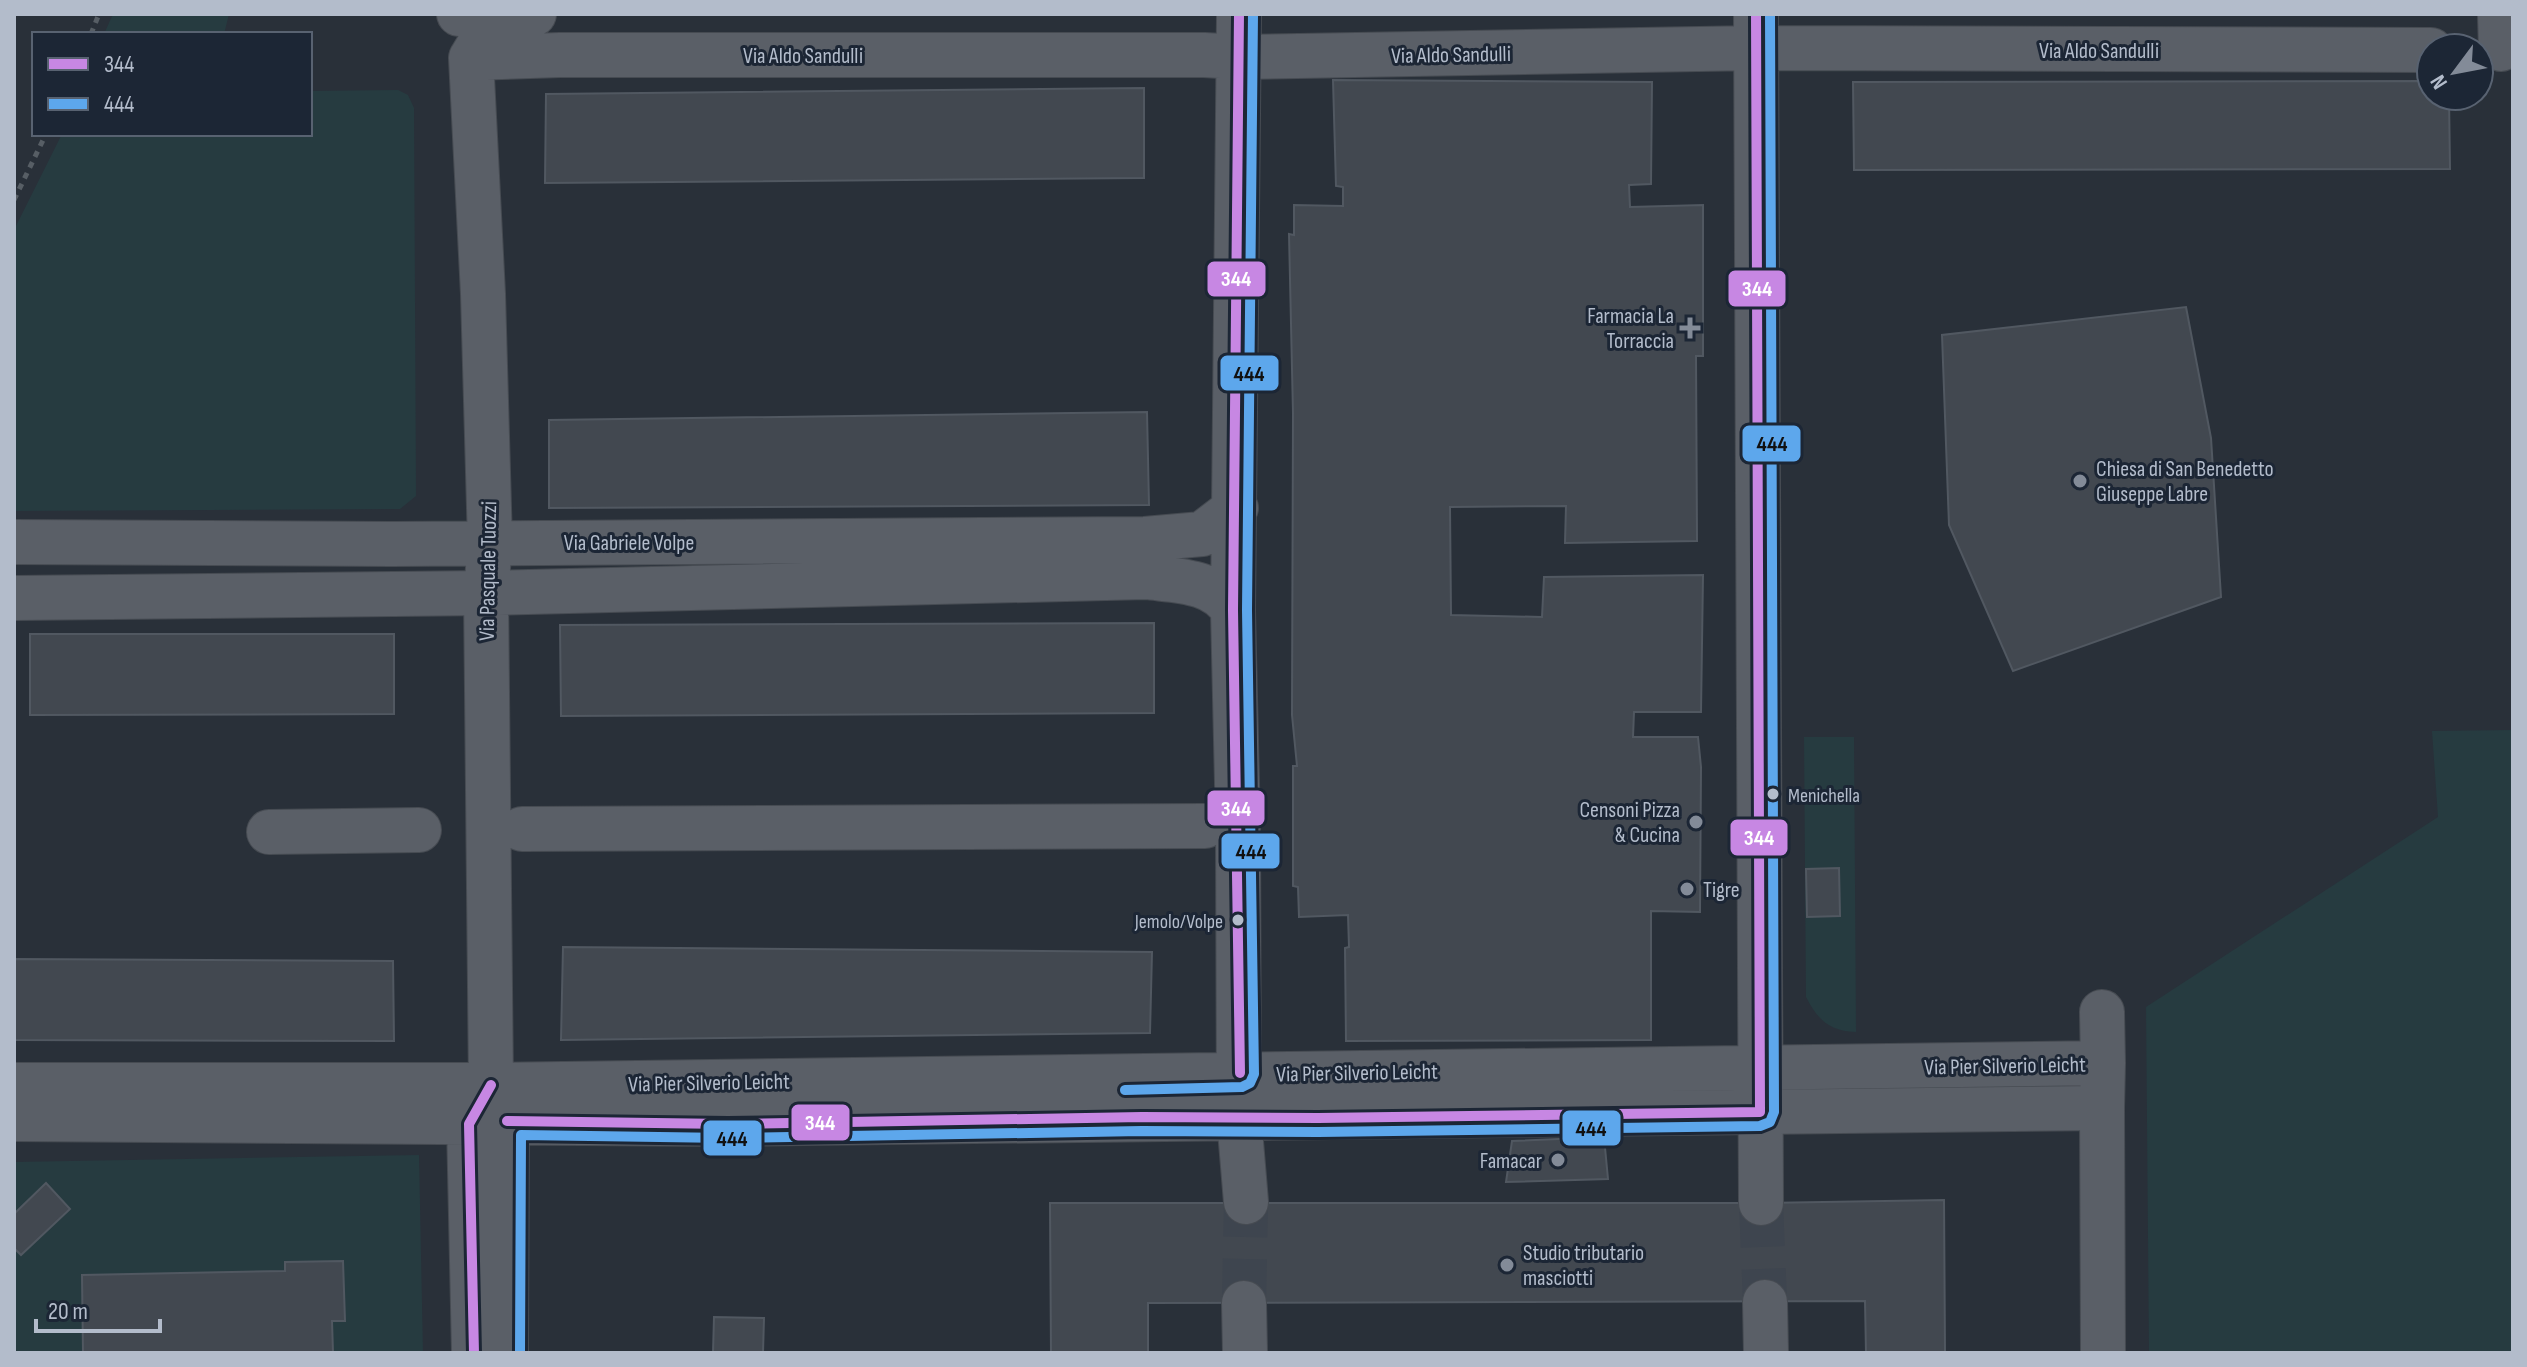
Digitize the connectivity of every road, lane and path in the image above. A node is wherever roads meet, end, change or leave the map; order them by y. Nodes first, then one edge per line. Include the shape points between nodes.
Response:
1 (1239, 14) edge
2 (496, 15) edge
3 (1756, 31) edge
4 (2415, 50) edge
5 (1239, 57) junction
6 (471, 58) junction
7 (45, 136) edge
8 (14, 200) edge
9 (1236, 508) junction
10 (14, 542) edge
11 (490, 543) junction
12 (486, 593) junction
13 (14, 598) edge
14 (1233, 610) junction
15 (1205, 826) dead end
16 (522, 829) dead end
17 (419, 830) dead end
18 (269, 832) dead end
19 (2102, 1012) dead end
20 (2103, 1063) junction
21 (1761, 1068) junction
22 (1240, 1073) junction
23 (14, 1085) edge
24 (2102, 1108) junction
25 (489, 1110) junction
26 (1760, 1112) junction
27 (1239, 1118) junction
28 (14, 1119) edge
29 (1246, 1202) tunnel mouth
30 (1761, 1203) tunnel mouth
31 (1765, 1302) tunnel mouth
32 (1244, 1303) tunnel mouth
33 (474, 1353) edge
34 (506, 1353) edge
35 (1245, 1353) edge
36 (1766, 1353) edge
37 (2103, 1353) edge

1 - 5 street
2 - 6 street
3 - 4 street, Via Aldo Sandulli
3 - 5 street, Via Aldo Sandulli
3 - 21 street
5 - 6 street, Via Aldo Sandulli
5 - 9 street
6 - 11 street, Via Pasquale Tuozzi
7 - 8 path
9 - 11 street, Via Gabriele Volpe via 1202,534 1145,539
9 - 14 street
10 - 11 street, Via Gabriele Volpe
11 - 12 street, Via Pasquale Tuozzi
12 - 13 street, Via Gabriele Volpe
12 - 14 street, Via Gabriele Volpe via 1146,577 1201,584 1226,598
12 - 25 street, Via Pasquale Tuozzi
14 - 22 street
15 - 16 street
17 - 18 street
19 - 20 street
20 - 21 street, Via Pier Silverio Leicht
20 - 24 street, Via Pier Silverio Leicht
21 - 22 street, Via Pier Silverio Leicht
21 - 26 street
22 - 25 street, Via Pier Silverio Leicht
22 - 27 street
23 - 25 street, Via Pier Silverio Leicht
24 - 26 street, Via Pier Silverio Leicht
24 - 37 street
25 - 27 street, Via Pier Silverio Leicht via 728,1124
25 - 28 street, Via Pier Silverio Leicht
25 - 33 street, Via Pasquale Tuozzi
25 - 34 street, Via Pasquale Tuozzi
26 - 27 street, Via Pier Silverio Leicht
26 - 30 street
27 - 29 street
31 - 36 street
32 - 35 street

